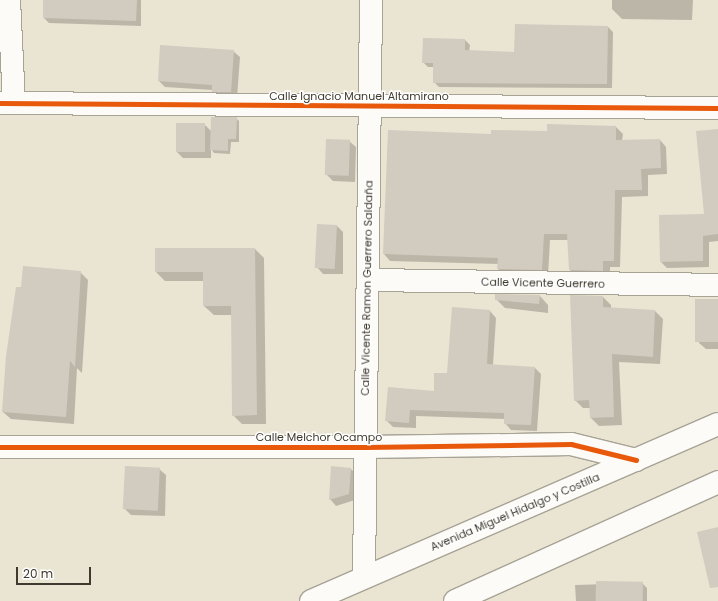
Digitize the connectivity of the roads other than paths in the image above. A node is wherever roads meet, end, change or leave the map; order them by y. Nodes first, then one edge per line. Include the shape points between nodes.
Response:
1 (9, 0) edge
2 (371, 0) edge
3 (7, 103) edge
4 (370, 106) junction
5 (718, 108) edge
6 (368, 280) junction
7 (718, 286) edge
8 (718, 424) edge
9 (0, 447) edge
10 (365, 447) junction
11 (636, 460) junction
12 (718, 482) edge
13 (364, 577) junction
14 (311, 601) edge
15 (455, 601) edge

1 - 3 street
2 - 4 street, Calle Vicente Ramon Guerrero Saldaña
3 - 4 street, Calle Ignacio Manuel Altamirano
4 - 5 street, Calle Ignacio Manuel Altamirano
4 - 6 street, Calle Vicente Ramon Guerrero Saldaña
6 - 7 street, Calle Vicente Guerrero
6 - 10 street, Calle Vicente Ramon Guerrero Saldaña
8 - 11 street, Avenida Miguel Hidalgo y Costilla
9 - 10 street, Calle Melchor Ocampo
10 - 11 street, Calle Melchor Ocampo via 571,444
10 - 13 street, Calle Vicente Ramon Guerrero Saldaña
11 - 13 street, Avenida Miguel Hidalgo y Costilla
12 - 15 street
13 - 14 street, Avenida Miguel Hidalgo y Costilla

